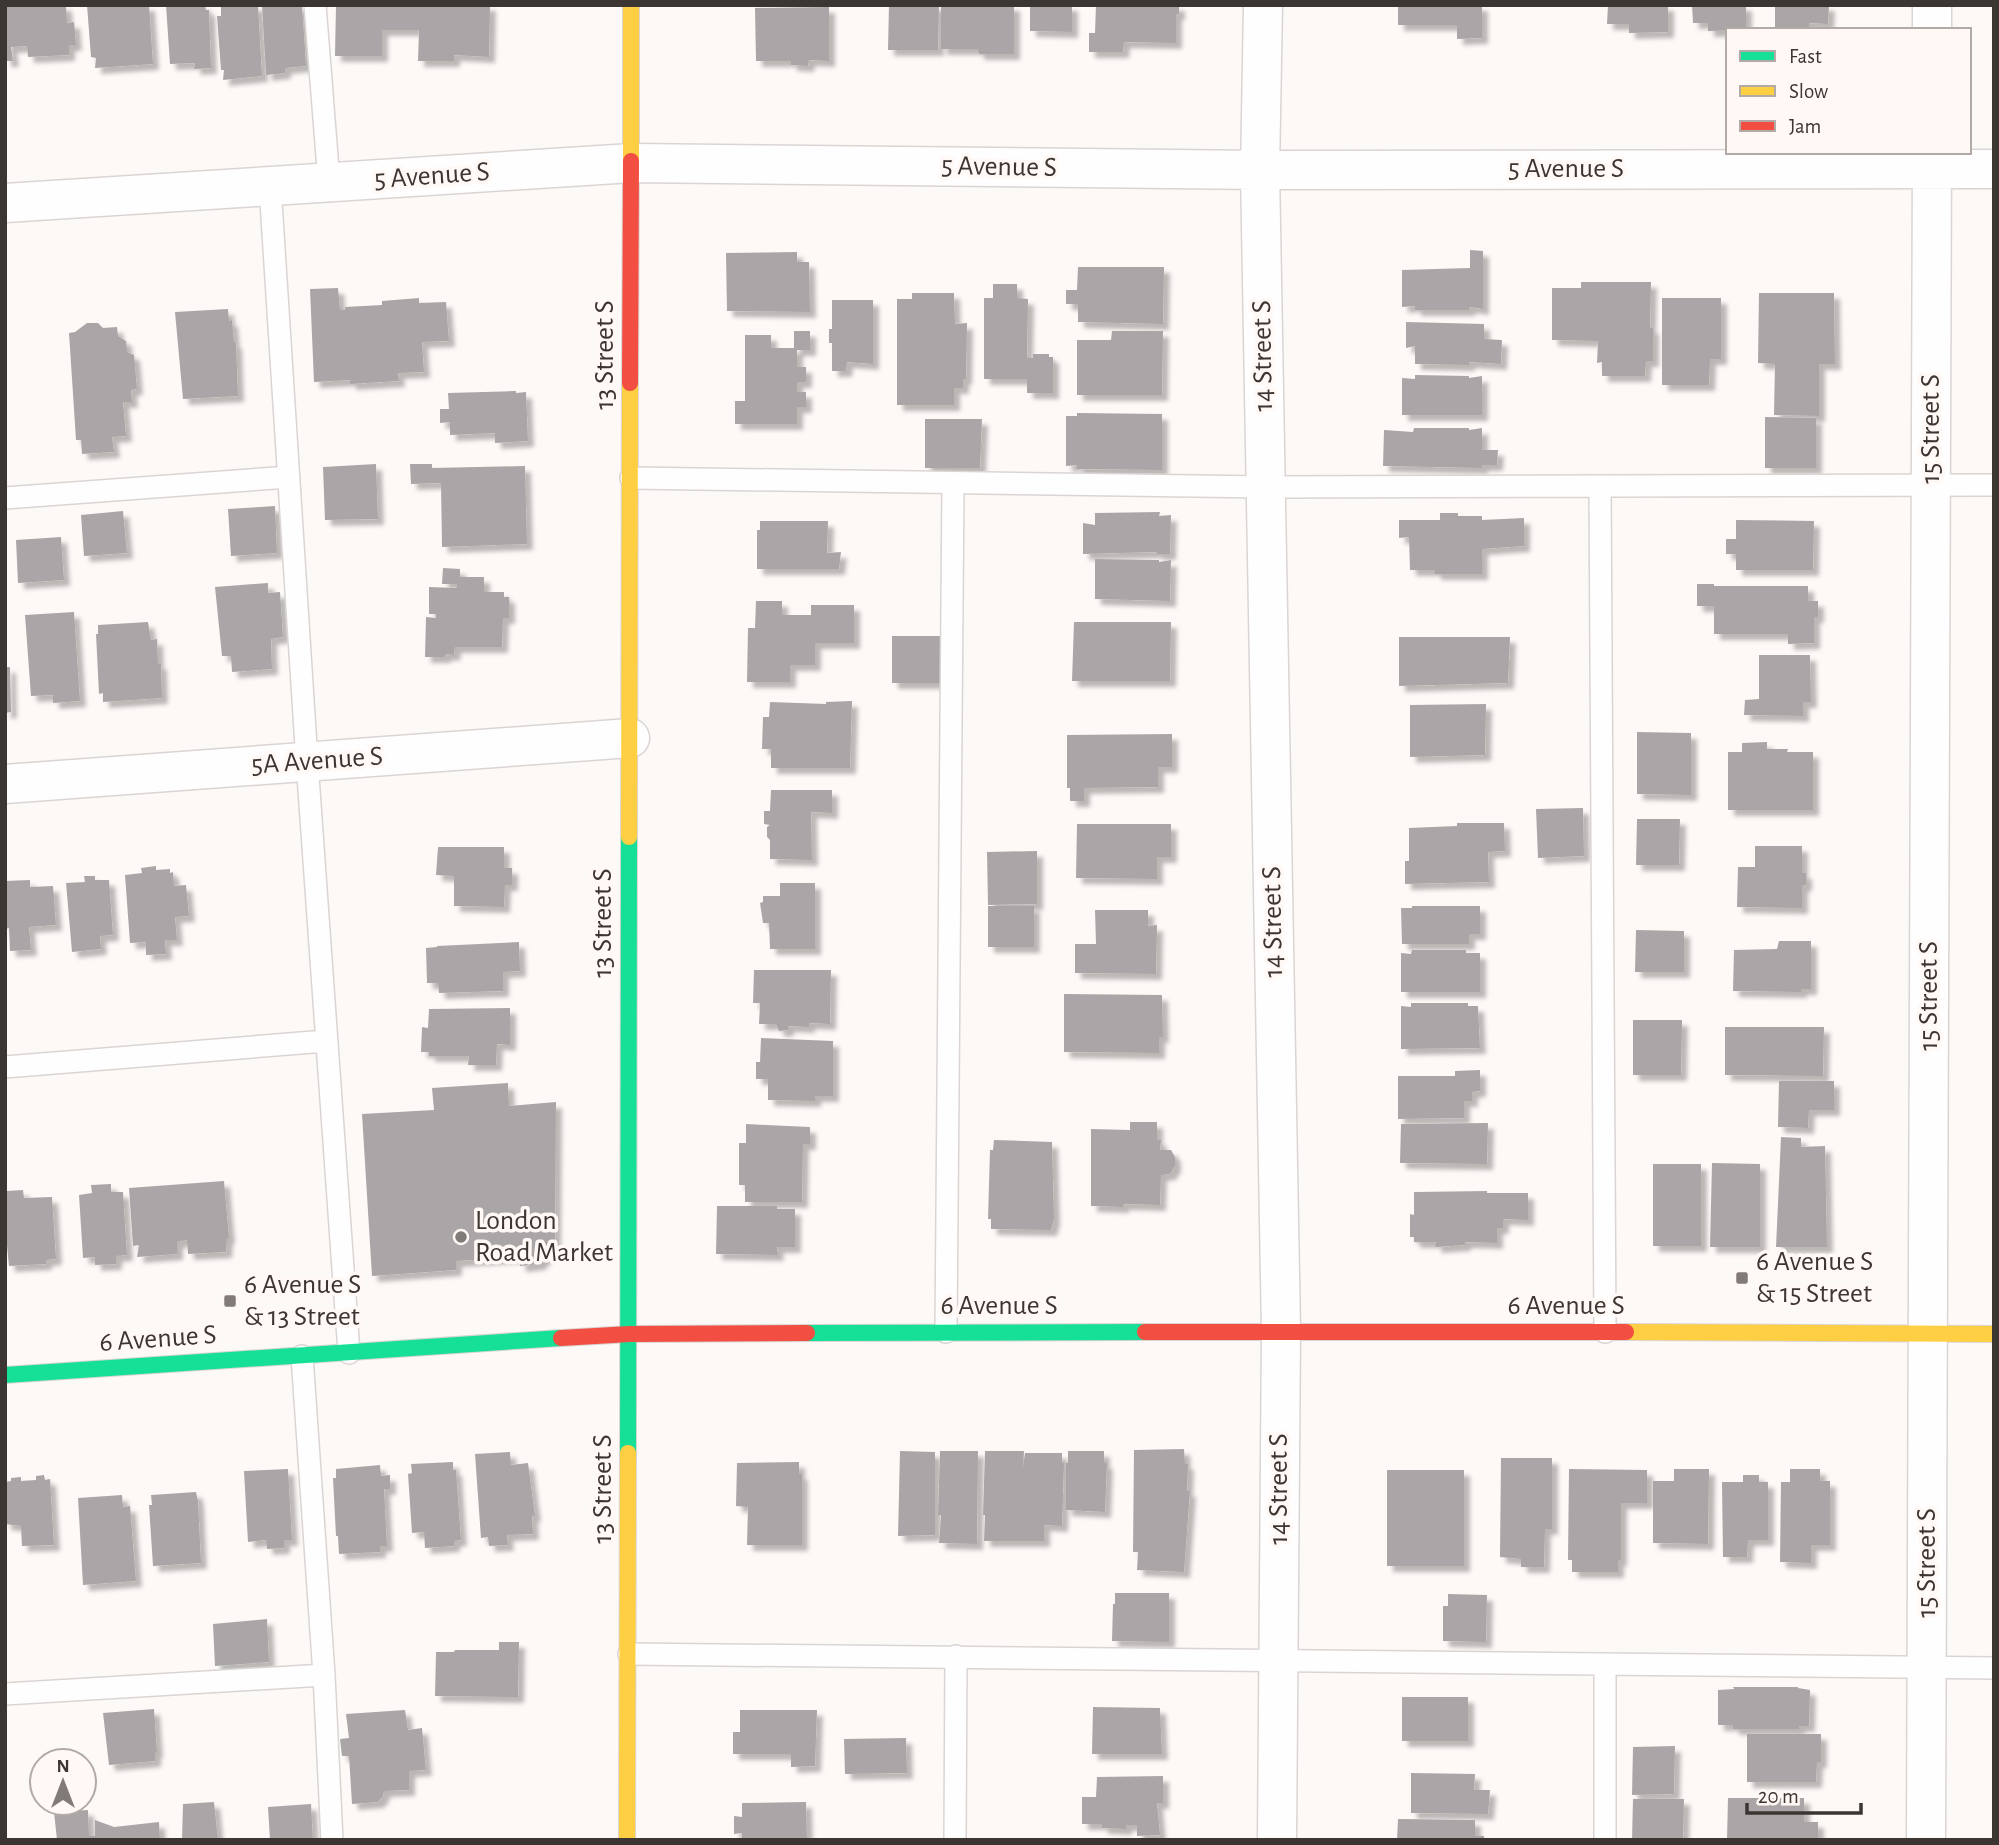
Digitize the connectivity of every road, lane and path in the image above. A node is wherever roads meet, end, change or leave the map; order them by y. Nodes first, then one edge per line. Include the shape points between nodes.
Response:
1 (315, 5) edge
2 (631, 5) edge
3 (1263, 5) edge
4 (1933, 5) edge
5 (1932, 28) edge
6 (1932, 160) edge
7 (632, 163) junction
8 (1994, 169) edge
9 (1259, 170) junction
10 (328, 182) junction
11 (270, 186) junction
12 (5, 203) edge
13 (289, 477) junction
14 (631, 478) junction
15 (953, 483) junction
16 (1931, 485) junction
17 (1994, 485) edge
18 (1600, 486) junction
19 (1265, 487) junction
20 (5, 498) edge
21 (629, 738) junction
22 (307, 762) junction
23 (5, 784) edge
24 (327, 1041) junction
25 (5, 1067) edge
26 (1280, 1331) junction
27 (946, 1332) junction
28 (1605, 1332) junction
29 (630, 1334) junction
30 (1929, 1334) junction
31 (1994, 1334) edge
32 (349, 1353) junction
33 (302, 1356) junction
34 (5, 1375) edge
35 (629, 1654) junction
36 (956, 1656) junction
37 (1278, 1659) junction
38 (1605, 1664) junction
39 (1927, 1668) junction
40 (1994, 1668) edge
41 (324, 1675) junction
42 (5, 1694) edge
43 (332, 1840) edge
44 (627, 1840) edge
45 (955, 1840) edge
46 (1277, 1840) edge
47 (1605, 1840) edge
48 (1926, 1840) edge

1 - 10 lane
2 - 7 main road, 13 Street S
3 - 9 street, 14 Street S
4 - 5 street
6 - 8 street, 5 Avenue S
6 - 9 street, 5 Avenue S
6 - 16 street, 15 Street S
7 - 9 street, 5 Avenue S
7 - 10 street, 5 Avenue S
7 - 14 main road, 13 Street S
9 - 19 street, 14 Street S
10 - 11 street, 5 Avenue S
11 - 12 street, 5 Avenue S
11 - 13 lane
13 - 20 lane
13 - 22 lane
14 - 15 lane
14 - 21 main road, 13 Street S
15 - 19 lane
15 - 27 lane
16 - 17 lane
16 - 18 lane
16 - 30 street, 15 Street S
18 - 19 lane
18 - 28 lane
19 - 26 street, 14 Street S
21 - 22 street, 5A Avenue S
21 - 29 main road, 13 Street S
22 - 23 street, 5A Avenue S
22 - 24 lane
24 - 25 lane
24 - 32 lane
26 - 27 main road, 6 Avenue S
26 - 28 main road, 6 Avenue S
26 - 37 street, 14 Street S
27 - 29 main road, 6 Avenue S
28 - 30 main road, 6 Avenue S
29 - 32 main road, 6 Avenue S
29 - 35 main road, 13 Street S
30 - 31 main road, 6 Avenue S
30 - 39 street, 15 Street S
32 - 33 main road, 6 Avenue S
33 - 34 main road, 6 Avenue S
33 - 41 lane
35 - 36 lane
35 - 44 main road, 13 Street S
36 - 37 lane
36 - 45 lane
37 - 38 lane
37 - 46 street, 14 Street S
38 - 39 lane
38 - 47 lane
39 - 40 lane
39 - 48 street, 15 Street S
41 - 42 lane
41 - 43 lane

